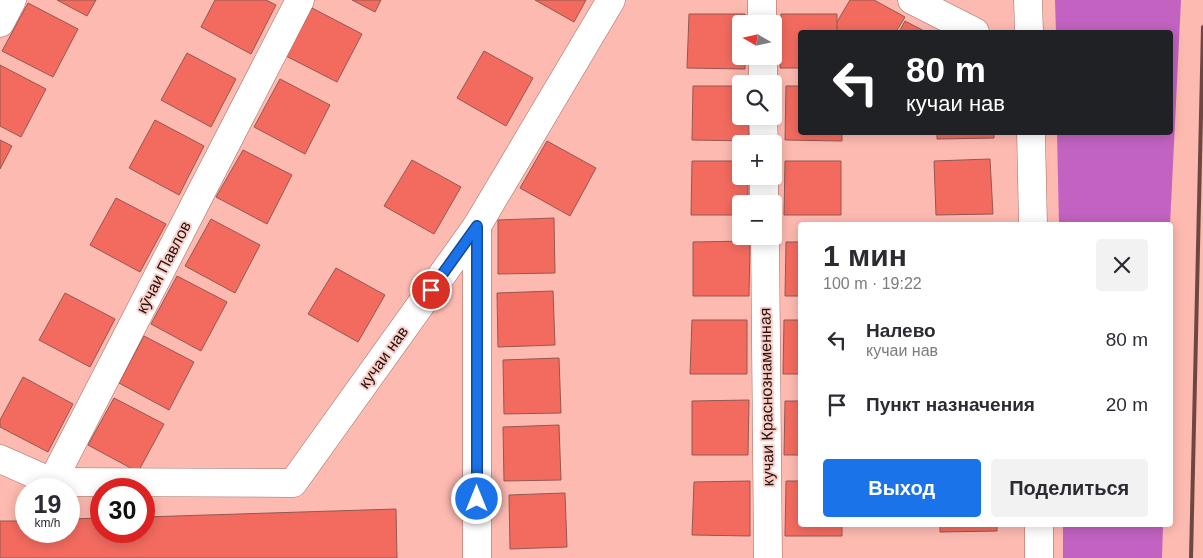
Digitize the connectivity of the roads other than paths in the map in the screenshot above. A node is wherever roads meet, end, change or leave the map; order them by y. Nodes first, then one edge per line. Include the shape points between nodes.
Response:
1 (12, 0) edge
2 (300, 0) edge
3 (611, 0) edge
4 (762, 0) edge
5 (912, 0) edge
6 (1028, 0) edge
7 (762, 15) edge
8 (0, 23) edge
9 (971, 30) edge
10 (1029, 30) edge
11 (1031, 135) edge
12 (1033, 222) edge
13 (477, 226) junction
14 (764, 245) edge
15 (0, 459) edge
16 (43, 478) edge
17 (54, 478) edge
18 (80, 482) edge
19 (1039, 527) edge
20 (478, 558) edge
21 (768, 558) edge
22 (1039, 558) edge

1 - 8 street
2 - 17 street, кӯчаи Павлов
3 - 13 street, кучаи нав
4 - 7 street
5 - 9 street
6 - 10 street
11 - 12 street
13 - 18 street, кучаи нав via 293,483
13 - 20 street
14 - 21 street, кучаи Краснознаменная
15 - 16 street
19 - 22 street

